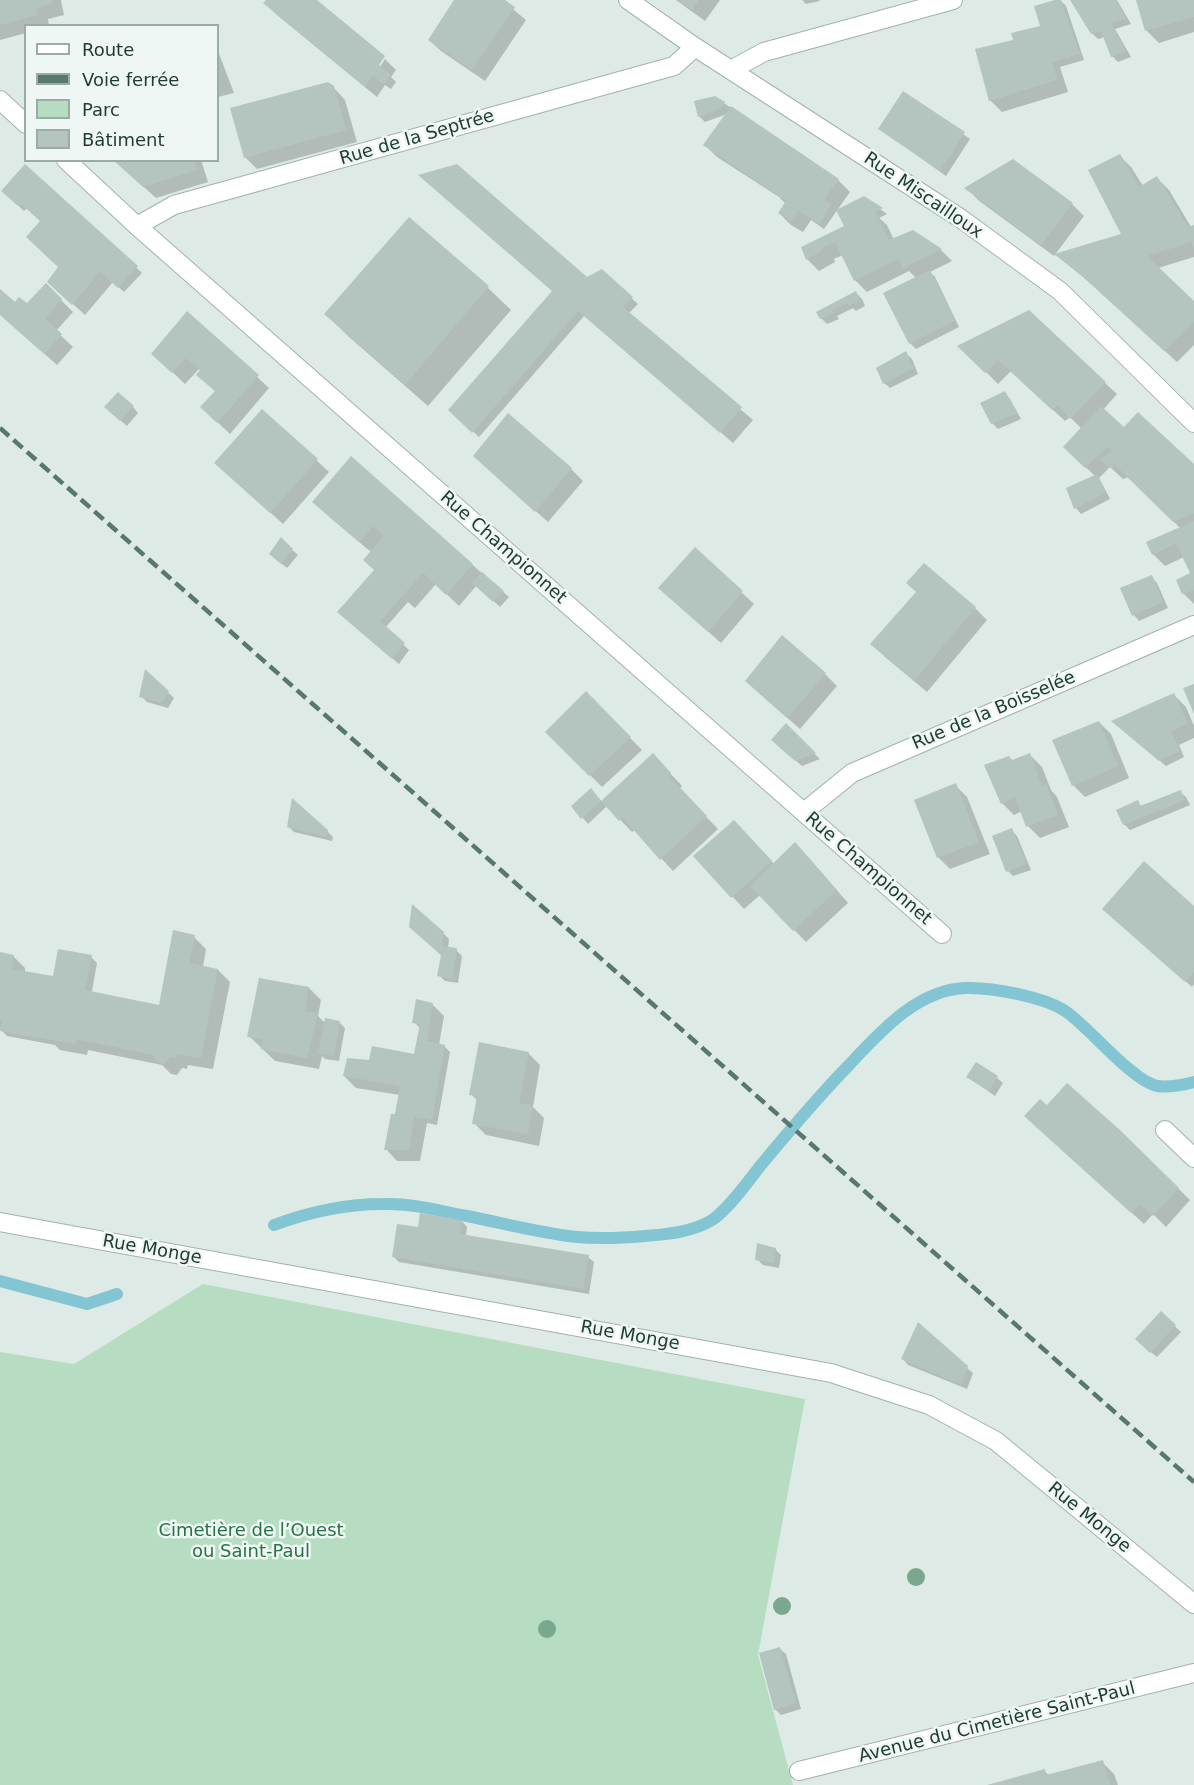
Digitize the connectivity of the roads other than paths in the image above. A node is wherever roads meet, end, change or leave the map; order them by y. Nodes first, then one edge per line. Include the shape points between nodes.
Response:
1 (628, 0) edge
2 (953, 0) edge
3 (695, 47) junction
4 (731, 70) junction
5 (0, 100) edge
6 (24, 122) edge
7 (68, 162) edge
8 (137, 226) junction
9 (1194, 423) edge
10 (1194, 625) edge
11 (804, 812) junction
12 (942, 934) dead end
13 (1165, 1130) dead end
14 (1194, 1158) edge
15 (0, 1222) edge
16 (1194, 1604) edge
17 (1194, 1673) edge
18 (799, 1771) dead end

1 - 3 street, Rue Miscailloux
2 - 4 street via 764,52
3 - 4 street, Rue Miscailloux
3 - 8 street, Rue de la Septrée via 674,66 174,205
4 - 9 street, Rue Miscailloux via 960,218 1060,291
5 - 6 street
7 - 8 street, Rue Championnet
8 - 11 street, Rue Championnet
10 - 11 street, Rue de la Boisselée via 852,773
11 - 12 street, Rue Championnet
13 - 14 street
15 - 16 street, Rue Monge via 831,1373 929,1405 996,1441
17 - 18 street, Avenue du Cimetière Saint-Paul

